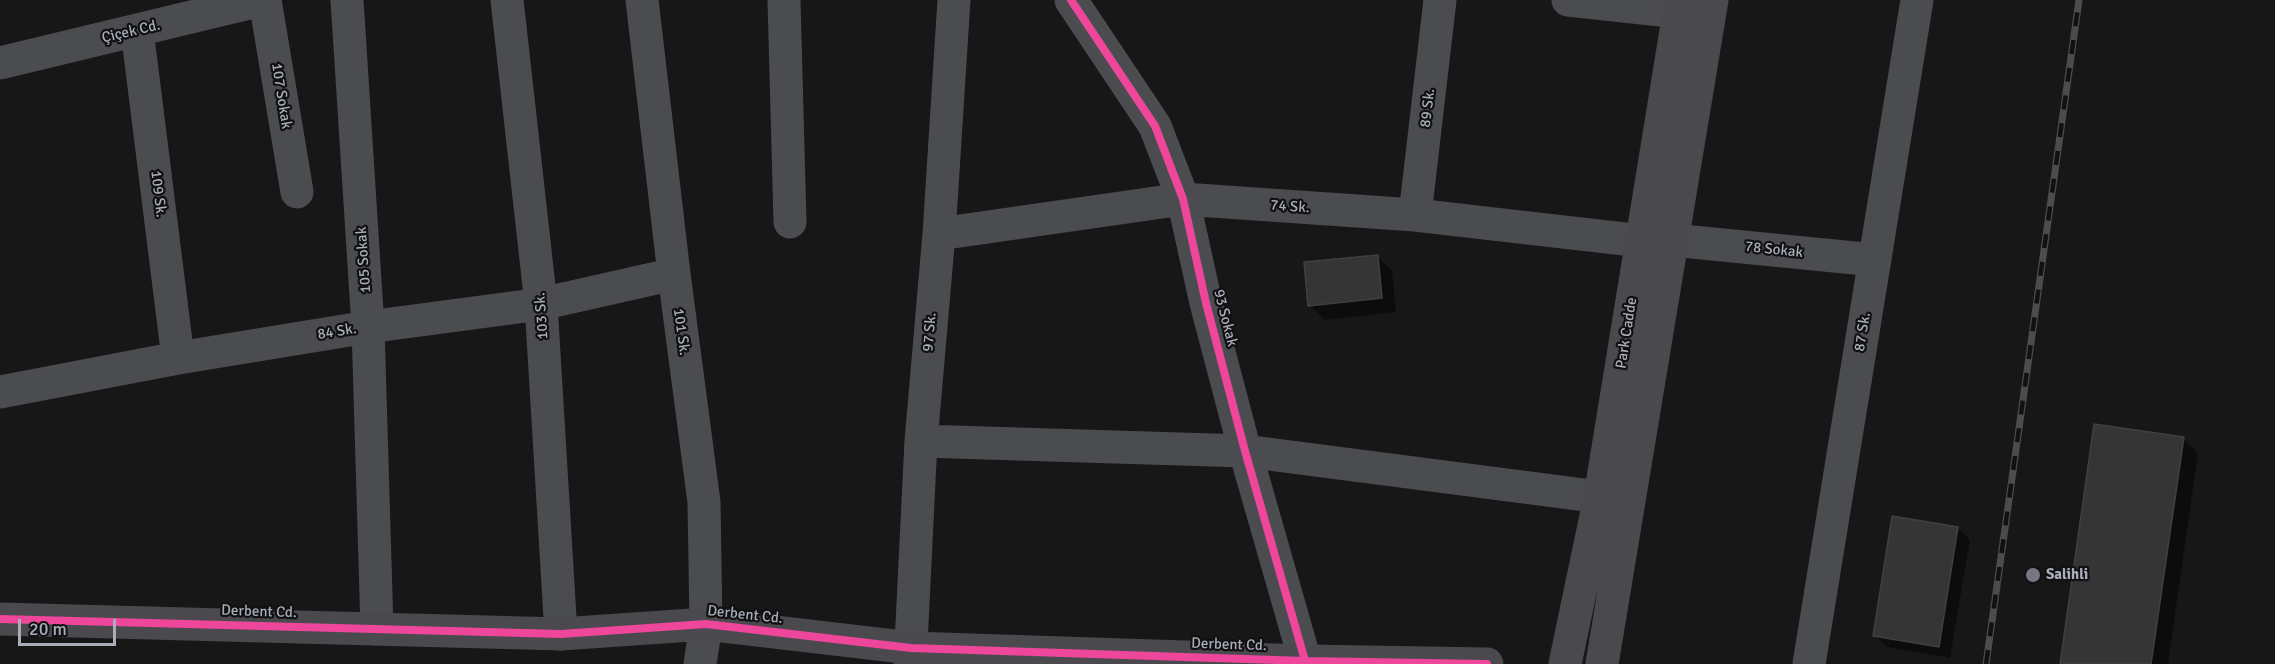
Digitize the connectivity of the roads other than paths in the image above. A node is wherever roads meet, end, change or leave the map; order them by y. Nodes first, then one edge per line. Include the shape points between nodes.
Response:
1 (263, 0) edge
2 (347, 0) edge
3 (507, 0) edge
4 (642, 0) edge
5 (784, 0) edge
6 (954, 0) edge
7 (1071, 0) edge
8 (1440, 0) edge
9 (1568, 0) edge
10 (1712, 0) edge
11 (1917, 0) edge
12 (1680, 6) edge
13 (137, 30) junction
14 (0, 63) edge
15 (297, 192) dead end
16 (1183, 200) junction
17 (1415, 215) junction
18 (790, 222) dead end
19 (939, 234) junction
20 (1657, 240) junction
21 (1875, 260) junction
22 (674, 274) junction
23 (541, 304) junction
24 (369, 327) junction
25 (178, 358) junction
26 (0, 392) edge
27 (921, 441) junction
28 (1245, 451) junction
29 (1600, 497) junction
30 (0, 619) edge
31 (706, 624) junction
32 (377, 629) junction
33 (561, 634) junction
34 (911, 656) edge
35 (1188, 661) edge
36 (1306, 663) edge
37 (700, 664) edge
38 (1487, 664) edge
39 (1565, 664) edge
40 (1602, 664) edge
41 (1809, 664) edge

1 - 13 street, Çiçek Cd.
1 - 15 street, 107 Sokak
2 - 24 street, 105 Sokak
3 - 23 street, 103 Sk.
4 - 22 street, 101 Sk.
5 - 18 street
6 - 19 street, 97 Sk.
7 - 16 street, 93 Sokak via 1155,126
8 - 17 street, 89 Sk.
9 - 12 street
10 - 20 street, Park Cadde
11 - 21 street, 87 Sk.
12 - 20 street, Park Cadde
13 - 14 street, Çiçek Cd.
13 - 25 street, 109 Sk.
16 - 17 street, 74 Sk.
16 - 19 street, 74 Sk.
16 - 28 street, 93 Sokak
17 - 20 street, 74 Sk.
19 - 27 street, 97 Sk.
20 - 21 street, 78 Sokak
20 - 29 street, Park Cadde
20 - 40 street, Park Cadde
21 - 41 street, 87 Sk.
22 - 23 street, 84 Sk.
22 - 31 street, 101 Sk. via 704,502
23 - 24 street, 84 Sk.
23 - 33 street, 103 Sk.
24 - 25 street, 84 Sk.
24 - 32 street, 105 Sokak
25 - 26 street, 84 Sk.
27 - 28 street
27 - 34 street, 97 Sk.
28 - 29 street
28 - 36 street, 93 Sokak
29 - 39 street, Park Cadde
30 - 32 street, Derbent Cd.
31 - 33 street, Derbent Cd.
31 - 34 street, Derbent Cd.
31 - 37 street, 101 Sk.
32 - 33 street, Derbent Cd.
34 - 35 street, Derbent Cd.
35 - 36 street, Derbent Cd.
36 - 38 street, Derbent Cd.

